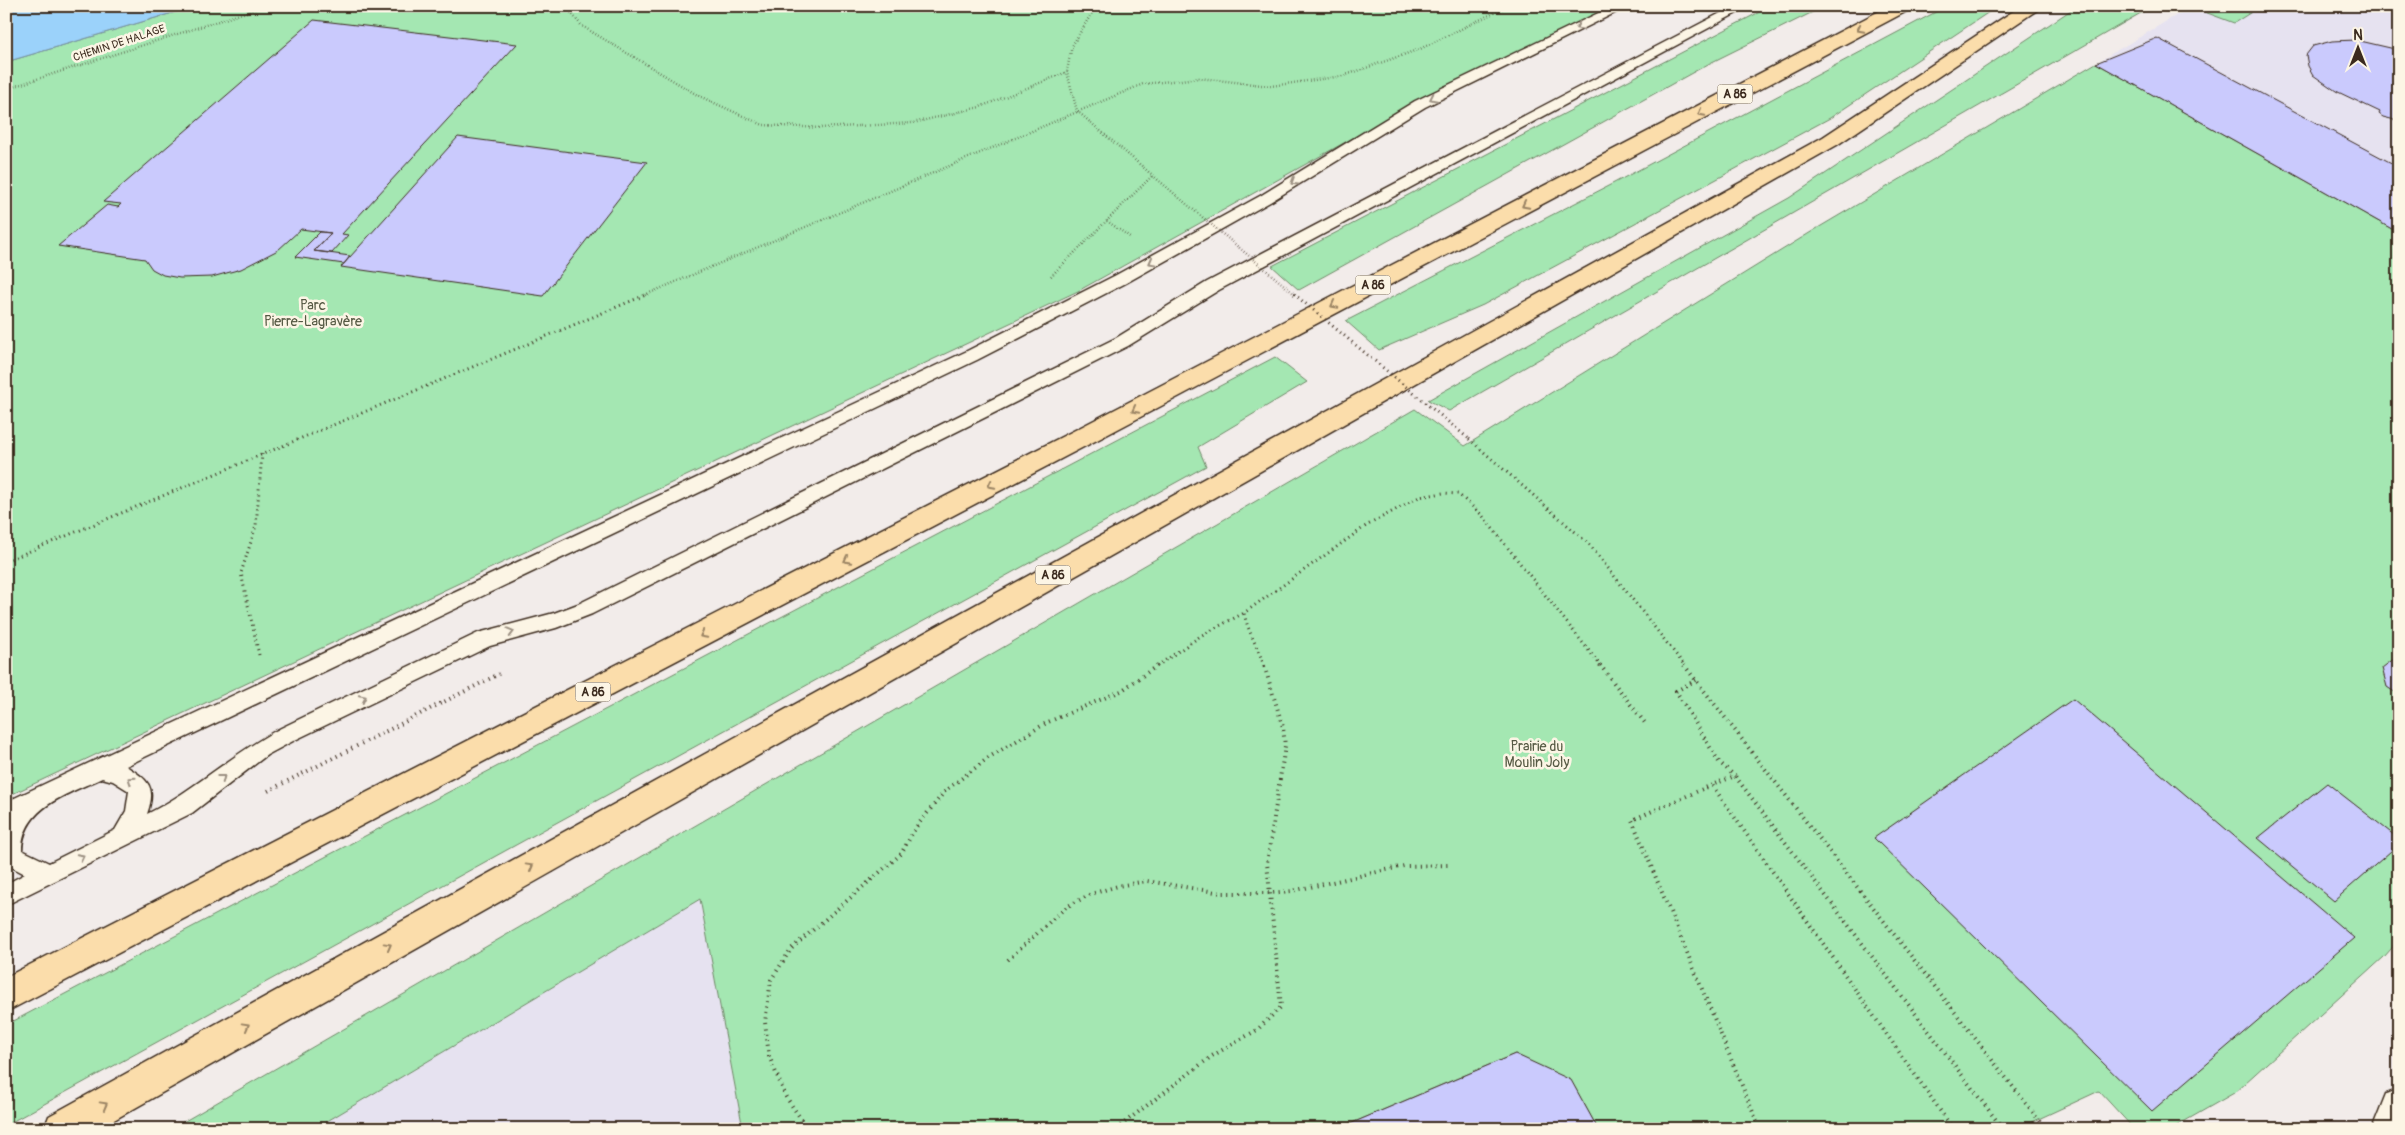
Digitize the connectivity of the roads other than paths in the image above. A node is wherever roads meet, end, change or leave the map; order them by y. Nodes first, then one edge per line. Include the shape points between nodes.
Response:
1 (1623, 6) edge
2 (1744, 6) edge
3 (1903, 6) edge
4 (2034, 6) edge
5 (101, 768) junction
6 (38, 798) junction
7 (6, 813) edge
8 (122, 837) junction
9 (49, 873) junction
10 (6, 895) edge
11 (6, 995) edge
12 (2399, 1107) edge
13 (62, 1129) edge
14 (2390, 1129) edge

1 -> 5 lane via 1420,104 1265,200 971,356
8 -> 2 lane via 184,806 260,749 288,734 485,639 585,609 1122,342 1213,286
3 -> 11 highway, A 86 via 1045,457
13 -> 4 highway, A 86 via 1830,141
5 - 6 lane
8 -> 5 lane via 136,817 141,794 139,786 119,773
6 - 7 lane
6 - 9 lane via 16,828 10,843 11,855
9 -> 8 lane
9 - 10 lane
12 - 14 street

